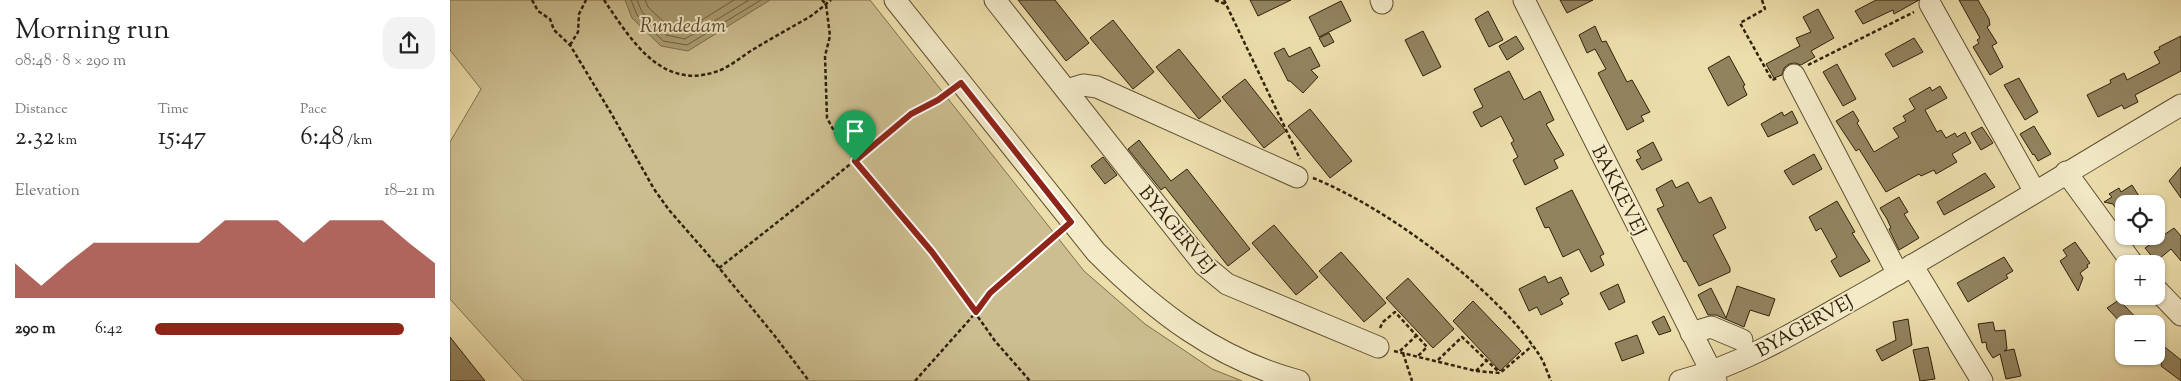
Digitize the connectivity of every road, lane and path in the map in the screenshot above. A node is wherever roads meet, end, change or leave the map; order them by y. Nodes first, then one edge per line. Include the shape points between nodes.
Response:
1 (532, 0) edge
2 (586, 0) edge
3 (604, 0) edge
4 (822, 0) edge
5 (831, 0) edge
6 (895, 0) edge
7 (995, 0) edge
8 (1215, 0) edge
9 (1224, 0) edge
10 (1524, 0) edge
11 (1762, 0) edge
12 (826, 4) junction
13 (1930, 4) joint
14 (1226, 5) junction
15 (570, 45) junction
16 (1794, 75) junction
17 (961, 83) junction
18 (1067, 90) junction
19 (2181, 105) edge
20 (855, 161) junction
21 (1299, 169) junction
22 (2066, 172) junction
23 (2035, 192) junction
24 (1071, 222) junction
25 (2126, 255) edge
26 (719, 268) junction
27 (1905, 270) junction
28 (2165, 298) edge
29 (976, 312) junction
30 (2181, 315) edge
31 (1691, 333) junction
32 (1417, 335) junction
33 (1742, 340) dead end
34 (1374, 346) junction
35 (1532, 346) junction
36 (1401, 352) junction
37 (1418, 356) junction
38 (1438, 360) junction
39 (1487, 360) junction
40 (1476, 371) junction
41 (1500, 373) junction
42 (1714, 377) edge
43 (808, 381) edge
44 (915, 381) edge
45 (1030, 381) edge
46 (1298, 381) edge
47 (1412, 381) edge
48 (1551, 381) edge
49 (1680, 381) edge
50 (1982, 381) edge

1 - 15 path via 538,11 550,19 554,30
2 - 15 path via 579,14 578,32
3 - 12 path via 634,44 651,59 676,73 698,76 717,72
4 - 12 path
5 - 12 path
6 - 17 street
7 - 18 street, BYAGERVEJ
8 - 14 path
9 - 14 path
10 - 31 street, BAKKEVEJ
11 - 16 path via 1765,9 1740,23 1772,80
12 - 20 path via 830,36 826,56 827,118 838,140
13 - 16 path via 1816,60
13 - 23 street
14 - 21 path
15 - 26 path via 654,190
16 - 27 street
17 - 20 path via 911,114
17 - 24 street
18 - 21 street via 1083,85 1097,86
18 - 34 street, BYAGERVEJ via 1204,265 1227,284
19 - 22 street, BYAGERVEJ
20 - 26 path
20 - 29 path via 932,252
21 - 35 path via 1374,210 1435,252 1495,302
22 - 23 street, BYAGERVEJ
22 - 25 street
23 - 27 street, BYAGERVEJ
24 - 29 path via 990,293
24 - 46 street via 1129,286 1165,315 1209,344 1245,362
26 - 43 path
27 - 42 street, BYAGERVEJ
27 - 50 street
28 - 30 street
29 - 44 path
29 - 45 path via 995,341
31 - 33 street via 1711,327
31 - 42 street, BAKKEVEJ
32 - 34 path via 1395,312 1384,322
32 - 36 path
32 - 37 path via 1427,347
34 - 36 path
35 - 41 path
35 - 48 path
36 - 37 path
36 - 47 path
37 - 38 path
38 - 39 path via 1462,337
38 - 40 path
39 - 40 path
39 - 41 path
40 - 41 path
42 - 49 street, BYAGERVEJ

